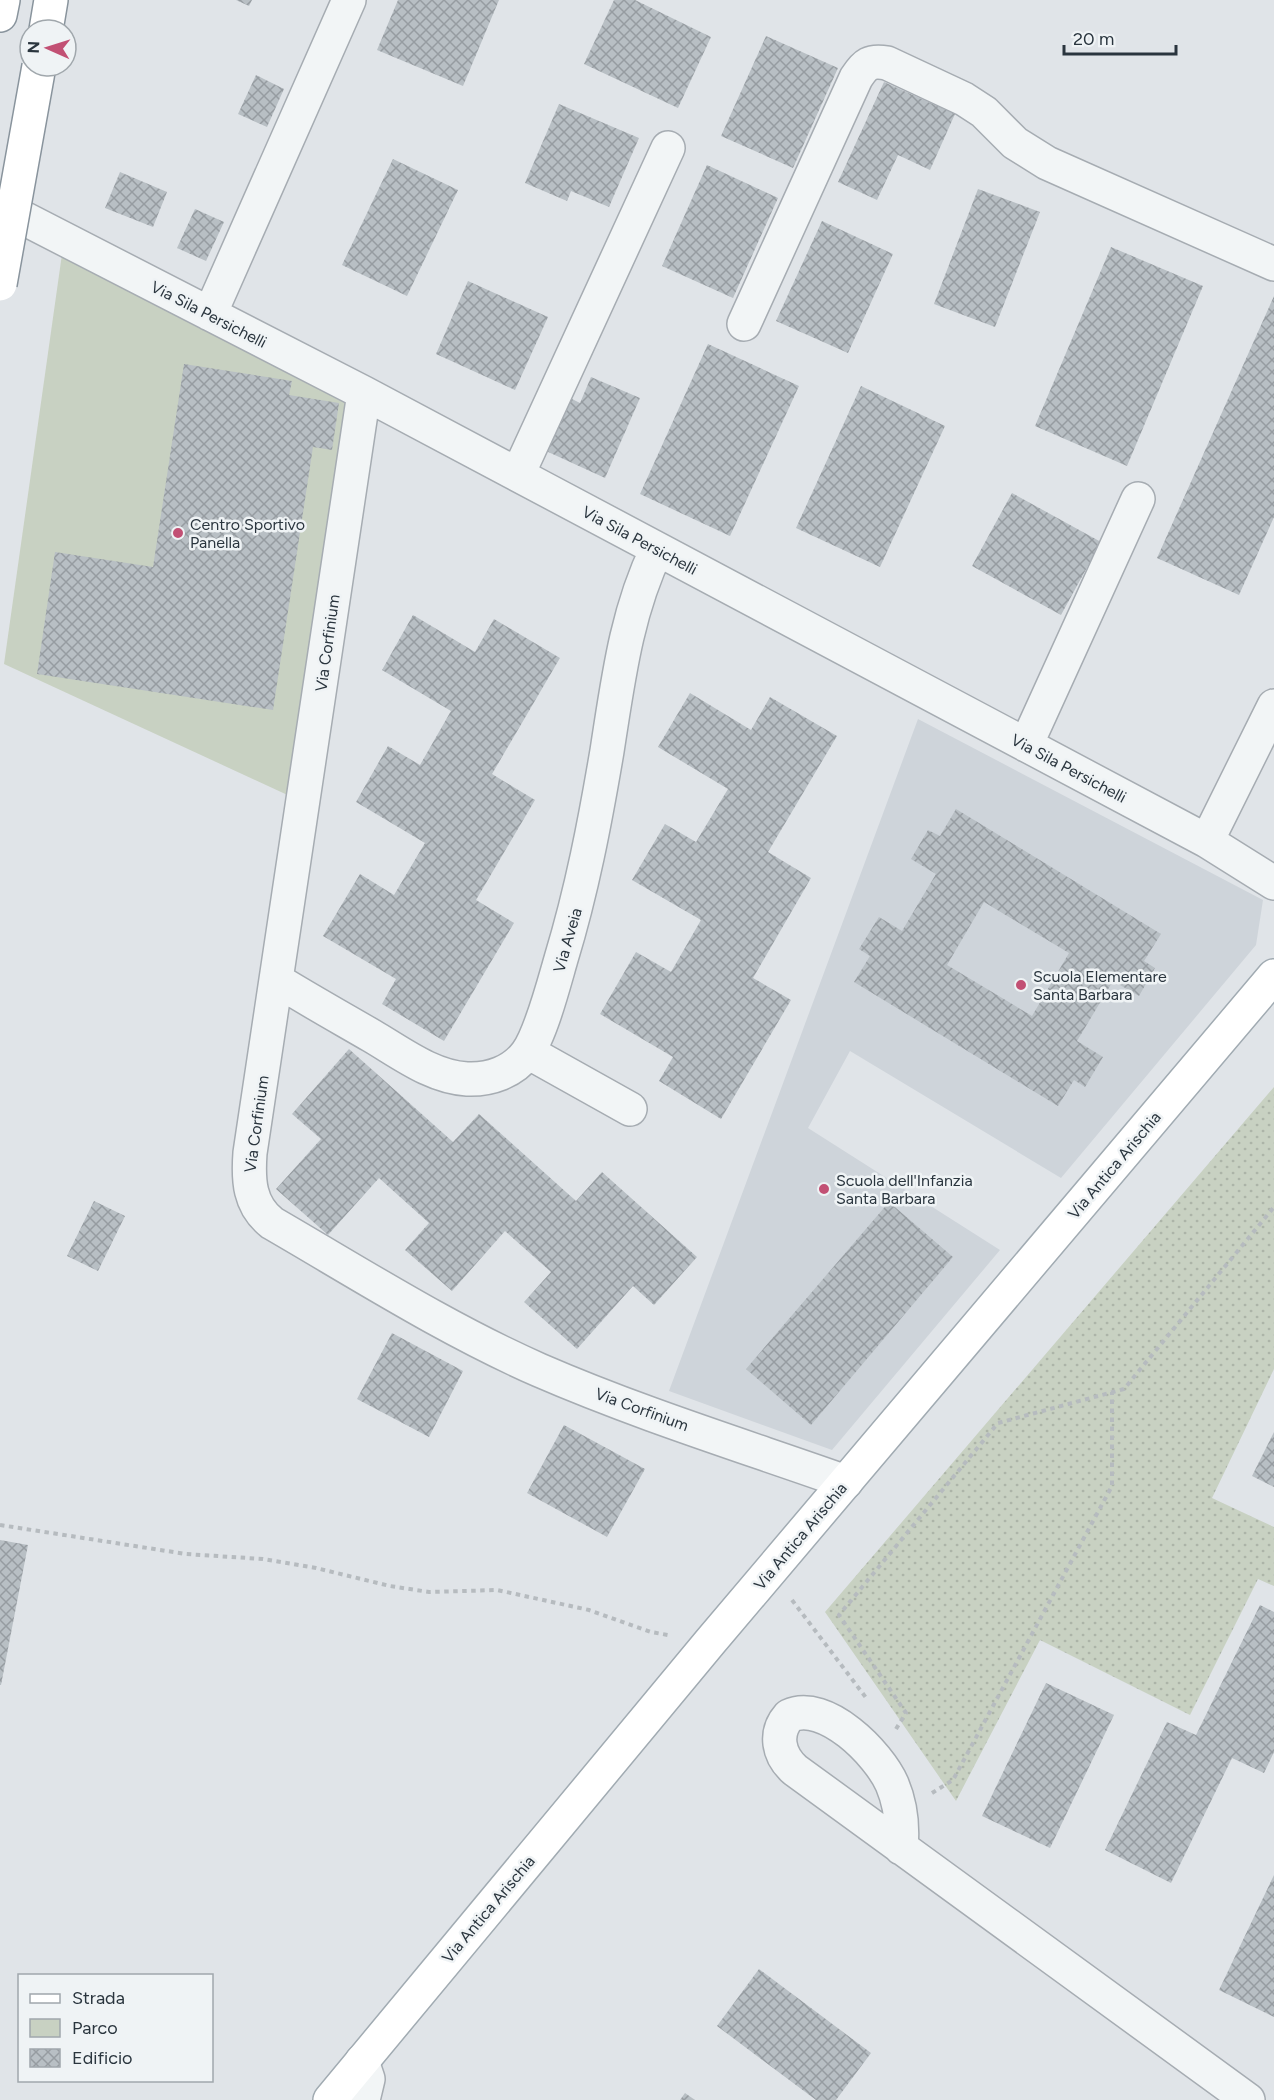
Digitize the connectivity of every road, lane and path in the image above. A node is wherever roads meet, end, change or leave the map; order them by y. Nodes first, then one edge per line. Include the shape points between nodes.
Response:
1 (3, 0) edge
2 (51, 0) edge
3 (349, 0) edge
4 (0, 15) edge
5 (48, 18) edge
6 (37, 78) edge
7 (668, 148) dead end
8 (0, 206) edge
9 (1274, 264) edge
10 (0, 284) edge
11 (210, 314) junction
12 (744, 324) dead end
13 (364, 393) junction
14 (518, 474) junction
15 (1138, 500) dead end
16 (657, 549) junction
17 (1274, 706) edge
18 (1026, 745) junction
19 (1207, 841) junction
20 (1274, 883) edge
21 (1274, 976) edge
22 (278, 981) junction
23 (528, 1052) junction
24 (630, 1109) dead end
25 (1274, 1207) edge
26 (1112, 1392) junction
27 (846, 1482) junction
28 (0, 1525) edge
29 (765, 1577) junction
30 (710, 1642) junction
31 (872, 1705) dead end
32 (886, 1724) dead end
33 (901, 1812) junction
34 (902, 1848) junction
35 (362, 2061) junction
36 (330, 2100) edge
37 (363, 2100) edge
38 (1248, 2100) edge

1 - 4 main road
2 - 5 main road
3 - 11 street
6 - 10 main road, bridge
7 - 14 street
8 - 11 street, Via Sila Persichelli
9 - 12 street via 1030,154 964,99 876,61 865,64 856,78
11 - 13 street, Via Sila Persichelli
13 - 14 street, Via Sila Persichelli
13 - 22 street, Via Corfinium
14 - 16 street, Via Sila Persichelli
15 - 18 street
16 - 18 street, Via Sila Persichelli
16 - 23 street, Via Aveia via 628,624 576,911
17 - 19 street
18 - 19 street, Via Sila Persichelli
19 - 20 street, Via Sila Persichelli
21 - 27 main road, Via Antica Arischia
22 - 23 street, Via Aveia via 417,1062 451,1077 495,1076 507,1071
22 - 27 street, Via Corfinium via 249,1172 254,1201 265,1217 471,1338 539,1370
23 - 24 street
25 - 26 path via 1124,1389
26 - 32 path via 998,1423 840,1615 906,1713 893,1733
26 - 33 path via 1112,1486 953,1780
27 - 29 main road, Via Antica Arischia
28 - 30 path via 186,1554 263,1558 429,1592 497,1590 589,1610 651,1632
29 - 30 main road, Via Antica Arischia
29 - 31 path via 795,1603
30 - 35 main road, Via Antica Arischia
33 - 34 street
33 - 34 street via 884,1770 868,1750 819,1713 804,1711 789,1716 779,1741 788,1764
34 - 38 street
35 - 36 main road, Via Antica Arischia
35 - 37 street via 368,2079

